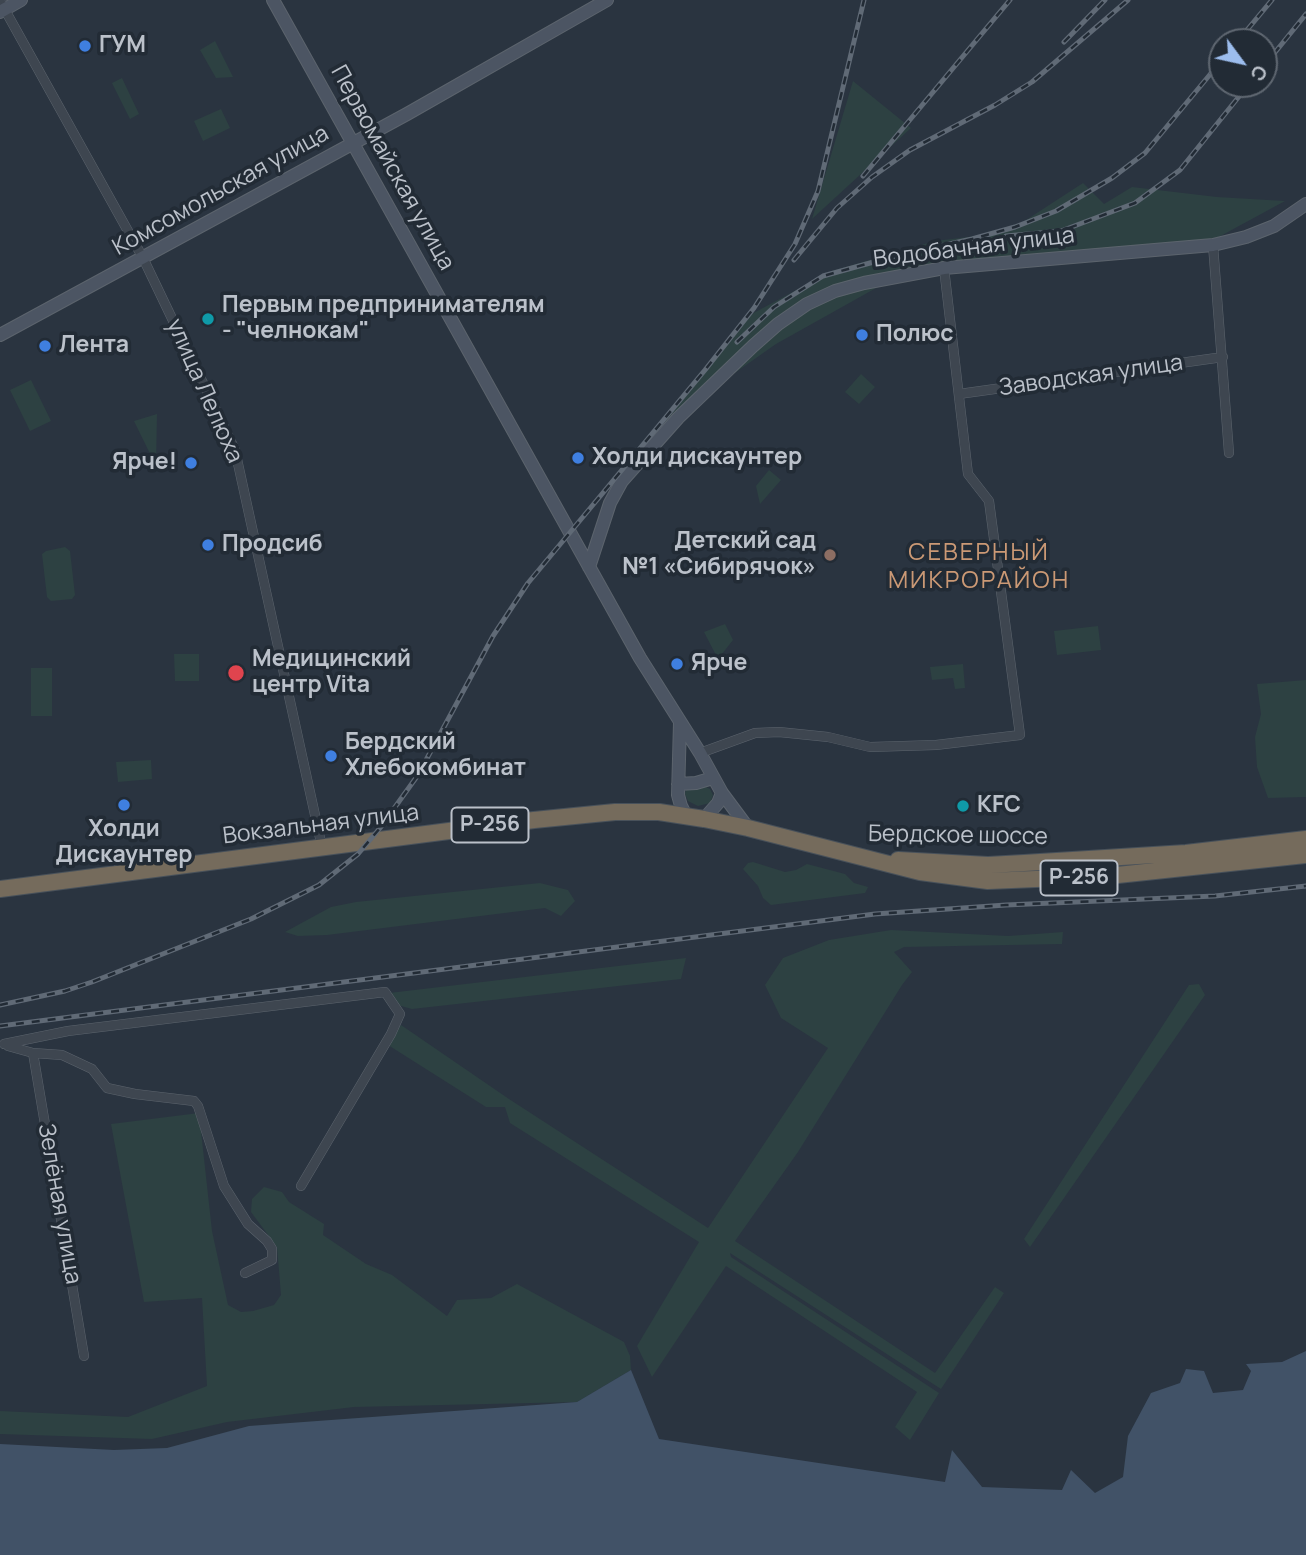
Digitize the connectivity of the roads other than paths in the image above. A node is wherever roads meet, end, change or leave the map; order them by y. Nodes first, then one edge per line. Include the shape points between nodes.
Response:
1 (21, 0) edge
2 (273, 0) edge
3 (607, 0) edge
4 (1, 7) edge
5 (354, 142) junction
6 (1306, 204) edge
7 (1213, 245) junction
8 (143, 258) junction
9 (944, 268) junction
10 (0, 335) edge
11 (1223, 358) junction
12 (959, 394) junction
13 (1229, 453) dead end
14 (589, 567) junction
15 (680, 722) junction
16 (700, 753) junction
17 (679, 764) junction
18 (713, 778) junction
19 (678, 784) junction
20 (722, 793) junction
21 (659, 812) junction
22 (686, 816) junction
23 (704, 819) junction
24 (748, 828) junction
25 (1306, 839) edge
26 (322, 847) junction
27 (1306, 855) edge
28 (854, 856) junction
29 (0, 889) edge
30 (2, 1045) edge
31 (33, 1053) junction
32 (301, 1186) dead end
33 (245, 1273) dead end
34 (84, 1356) dead end

1 - 4 street
2 - 5 street, Первомайская улица
3 - 5 street, Комсомольская улица
4 - 8 street, улица Лелюха
5 - 8 street, Комсомольская улица
5 - 14 street, Первомайская улица
6 - 7 street, Водобачная улица via 1274,226
7 - 9 street, Водобачная улица
7 - 11 street
8 - 10 street, Комсомольская улица
8 - 26 street, улица Лелюха via 235,450
9 - 12 street
9 - 14 street, Водобачная улица via 835,291 778,324 678,418 622,481
11 - 12 street, Заводская улица
11 - 13 street
12 - 16 street via 968,474 989,501 1020,735 870,747 828,737 755,733
14 - 15 street, Первомайская улица
15 - 16 street, Первомайская улица
15 - 17 street
16 - 18 street, Первомайская улица
17 - 19 street
17 - 21 street via 673,793
18 - 19 street
18 - 20 street, Первомайская улица
19 - 22 street
20 - 23 street
20 - 24 street, Первомайская улица
21 - 22 highway, Вокзальная улица / Р-256
21 - 26 highway, Вокзальная улица / Р-256 via 587,814
22 - 23 highway, Вокзальная улица / Р-256
23 - 24 highway, Вокзальная улица / Р-256
24 - 28 highway, Вокзальная улица / Р-256
25 - 28 highway, Бердское шоссе / Р-256 via 1186,853 1024,863 957,864
26 - 29 highway, Вокзальная улица / Р-256
27 - 28 highway, Бердское шоссе / Р-256 via 1108,876 988,881 920,873
30 - 31 street
30 - 32 street via 68,1031 385,992 400,1014
31 - 33 street via 62,1055 92,1069 107,1088 194,1101 223,1186 248,1224 272,1249 272,1259
31 - 34 street, Зелёная улица

